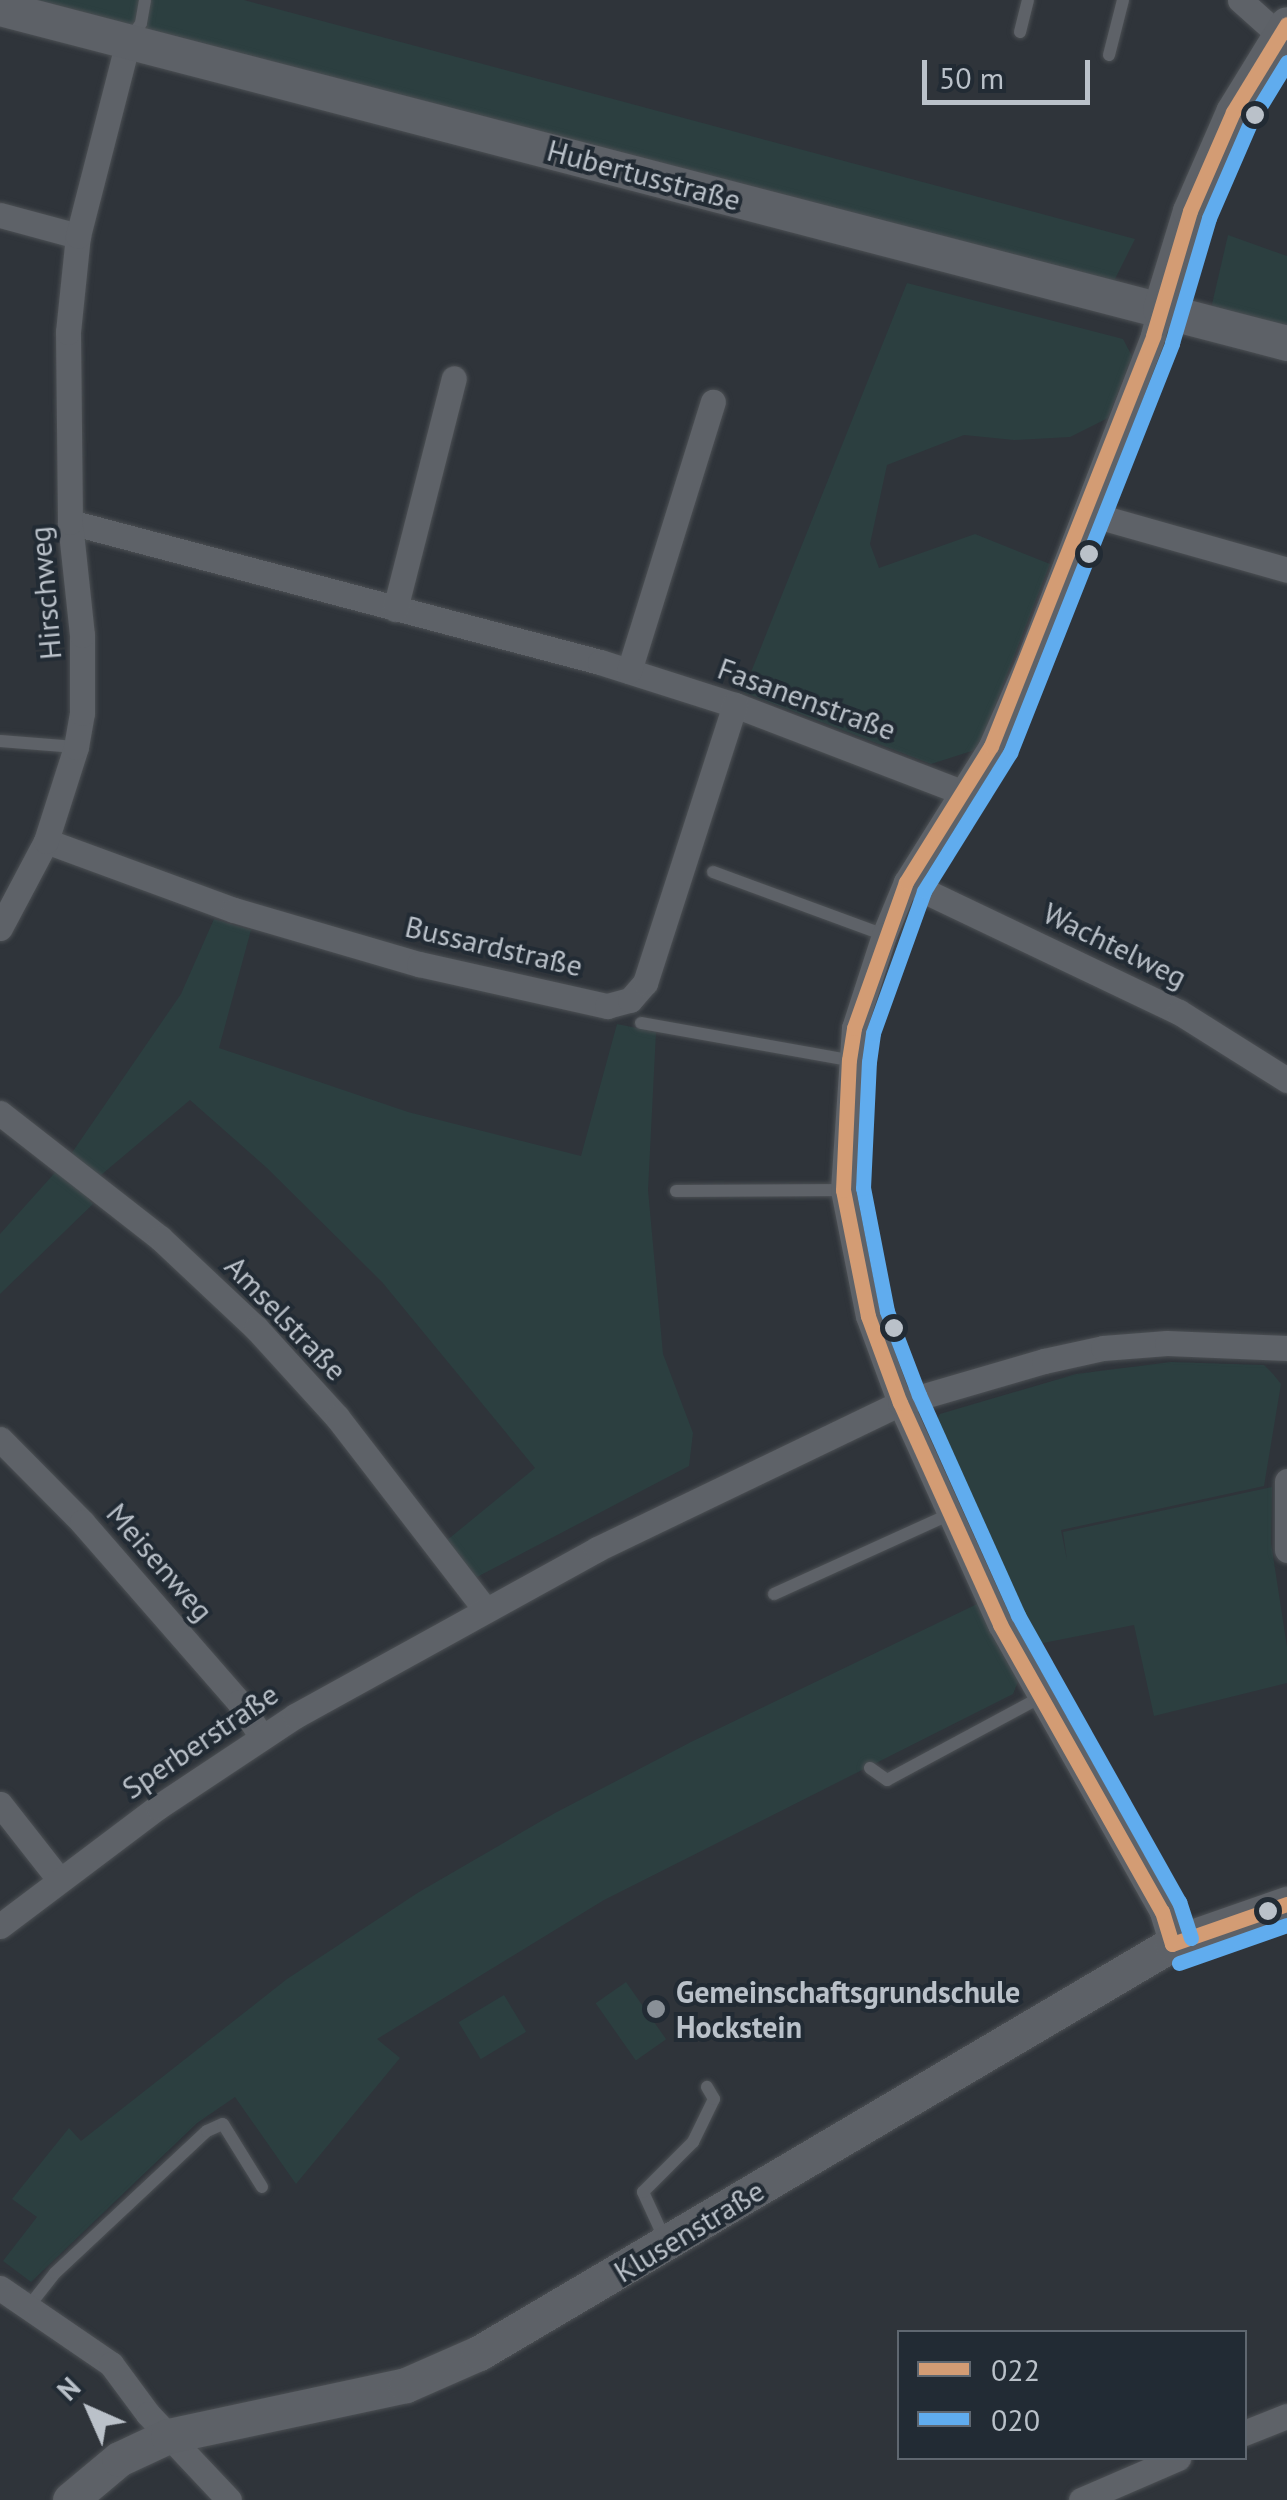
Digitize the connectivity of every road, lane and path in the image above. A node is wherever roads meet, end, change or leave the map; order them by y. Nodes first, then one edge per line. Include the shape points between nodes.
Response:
1 (146, 0) edge
2 (1028, 0) edge
3 (1122, 0) edge
4 (1240, 0) edge
5 (0, 8) edge
6 (1282, 29) edge
7 (1020, 32) dead end
8 (128, 41) junction
9 (1109, 55) dead end
10 (0, 215) edge
11 (78, 236) junction
12 (1160, 309) junction
13 (1287, 343) edge
14 (454, 378) dead end
15 (712, 402) dead end
16 (1086, 513) junction
17 (70, 522) junction
18 (1287, 570) edge
19 (395, 609) junction
20 (629, 671) junction
21 (736, 705) junction
22 (0, 741) edge
23 (76, 748) junction
24 (962, 792) junction
25 (46, 841) junction
26 (713, 872) dead end
27 (906, 882) junction
28 (0, 928) edge
29 (884, 936) junction
30 (641, 1023) dead end
31 (849, 1060) junction
32 (1287, 1080) edge
33 (0, 1112) edge
34 (843, 1190) junction
35 (676, 1191) dead end
36 (1287, 1348) edge
37 (900, 1403) junction
38 (0, 1439) edge
39 (1287, 1481) edge
40 (950, 1514) junction
41 (1287, 1550) edge
42 (774, 1594) dead end
43 (485, 1609) junction
44 (1041, 1697) junction
45 (261, 1736) junction
46 (870, 1768) dead end
47 (0, 1804) edge
48 (58, 1878) junction
49 (1287, 1904) edge
50 (0, 1926) edge
51 (1172, 1944) junction
52 (707, 2087) dead end
53 (262, 2187) dead end
54 (666, 2244) junction
55 (0, 2288) edge
56 (28, 2306) junction
57 (1287, 2416) edge
58 (1247, 2431) edge
59 (168, 2436) junction
60 (1173, 2460) edge
61 (70, 2500) edge
62 (229, 2500) edge
63 (1081, 2500) edge

1 - 8 lane
2 - 7 lane
3 - 9 lane
4 - 6 street
5 - 8 street, Hubertusstraße
6 - 12 street via 1232,112 1190,212
8 - 11 street, Hirschweg
8 - 12 street, Hubertusstraße
10 - 11 street
11 - 17 street, Hirschweg via 68,332
12 - 13 street, Hubertusstraße
12 - 16 street
14 - 19 street
15 - 20 street
16 - 18 street
16 - 24 street via 990,746
17 - 19 street, Fasanenstraße
17 - 23 street, Hirschweg via 84,676
19 - 20 street, Fasanenstraße
20 - 21 street, Fasanenstraße
21 - 24 street, Fasanenstraße
21 - 25 street, Bussardstraße via 645,983 630,1000 606,1006 419,964 253,915
22 - 23 lane
23 - 25 street, Hirschweg
24 - 27 street
25 - 28 street, Hirschweg
26 - 29 lane
27 - 29 street
27 - 32 street, Wachtelweg via 1178,1012
29 - 31 street
30 - 31 lane
31 - 34 street
33 - 43 street, Amselstraße via 160,1238 256,1328 336,1417
34 - 35 lane
34 - 37 street via 868,1316
36 - 37 street, Sperberstraße via 1103,1348
37 - 40 street
37 - 43 street, Sperberstraße
38 - 45 street, Meisenweg via 82,1522 240,1702
39 - 41 street
40 - 42 lane
40 - 44 street
43 - 45 street, Sperberstraße
44 - 46 lane via 886,1780
44 - 51 street via 1162,1912
45 - 48 street, Sperberstraße
47 - 48 street
48 - 50 street, Sperberstraße
49 - 51 street, Klusenstraße
51 - 54 street, Klusenstraße
52 - 54 lane via 714,2099 693,2142 643,2192
53 - 56 lane via 223,2124 207,2132 55,2272
54 - 59 street, Klusenstraße via 479,2353 406,2385
55 - 56 street
56 - 59 street via 111,2364
57 - 58 street
59 - 61 street, Klusenstraße via 119,2459
59 - 62 street
60 - 63 street

